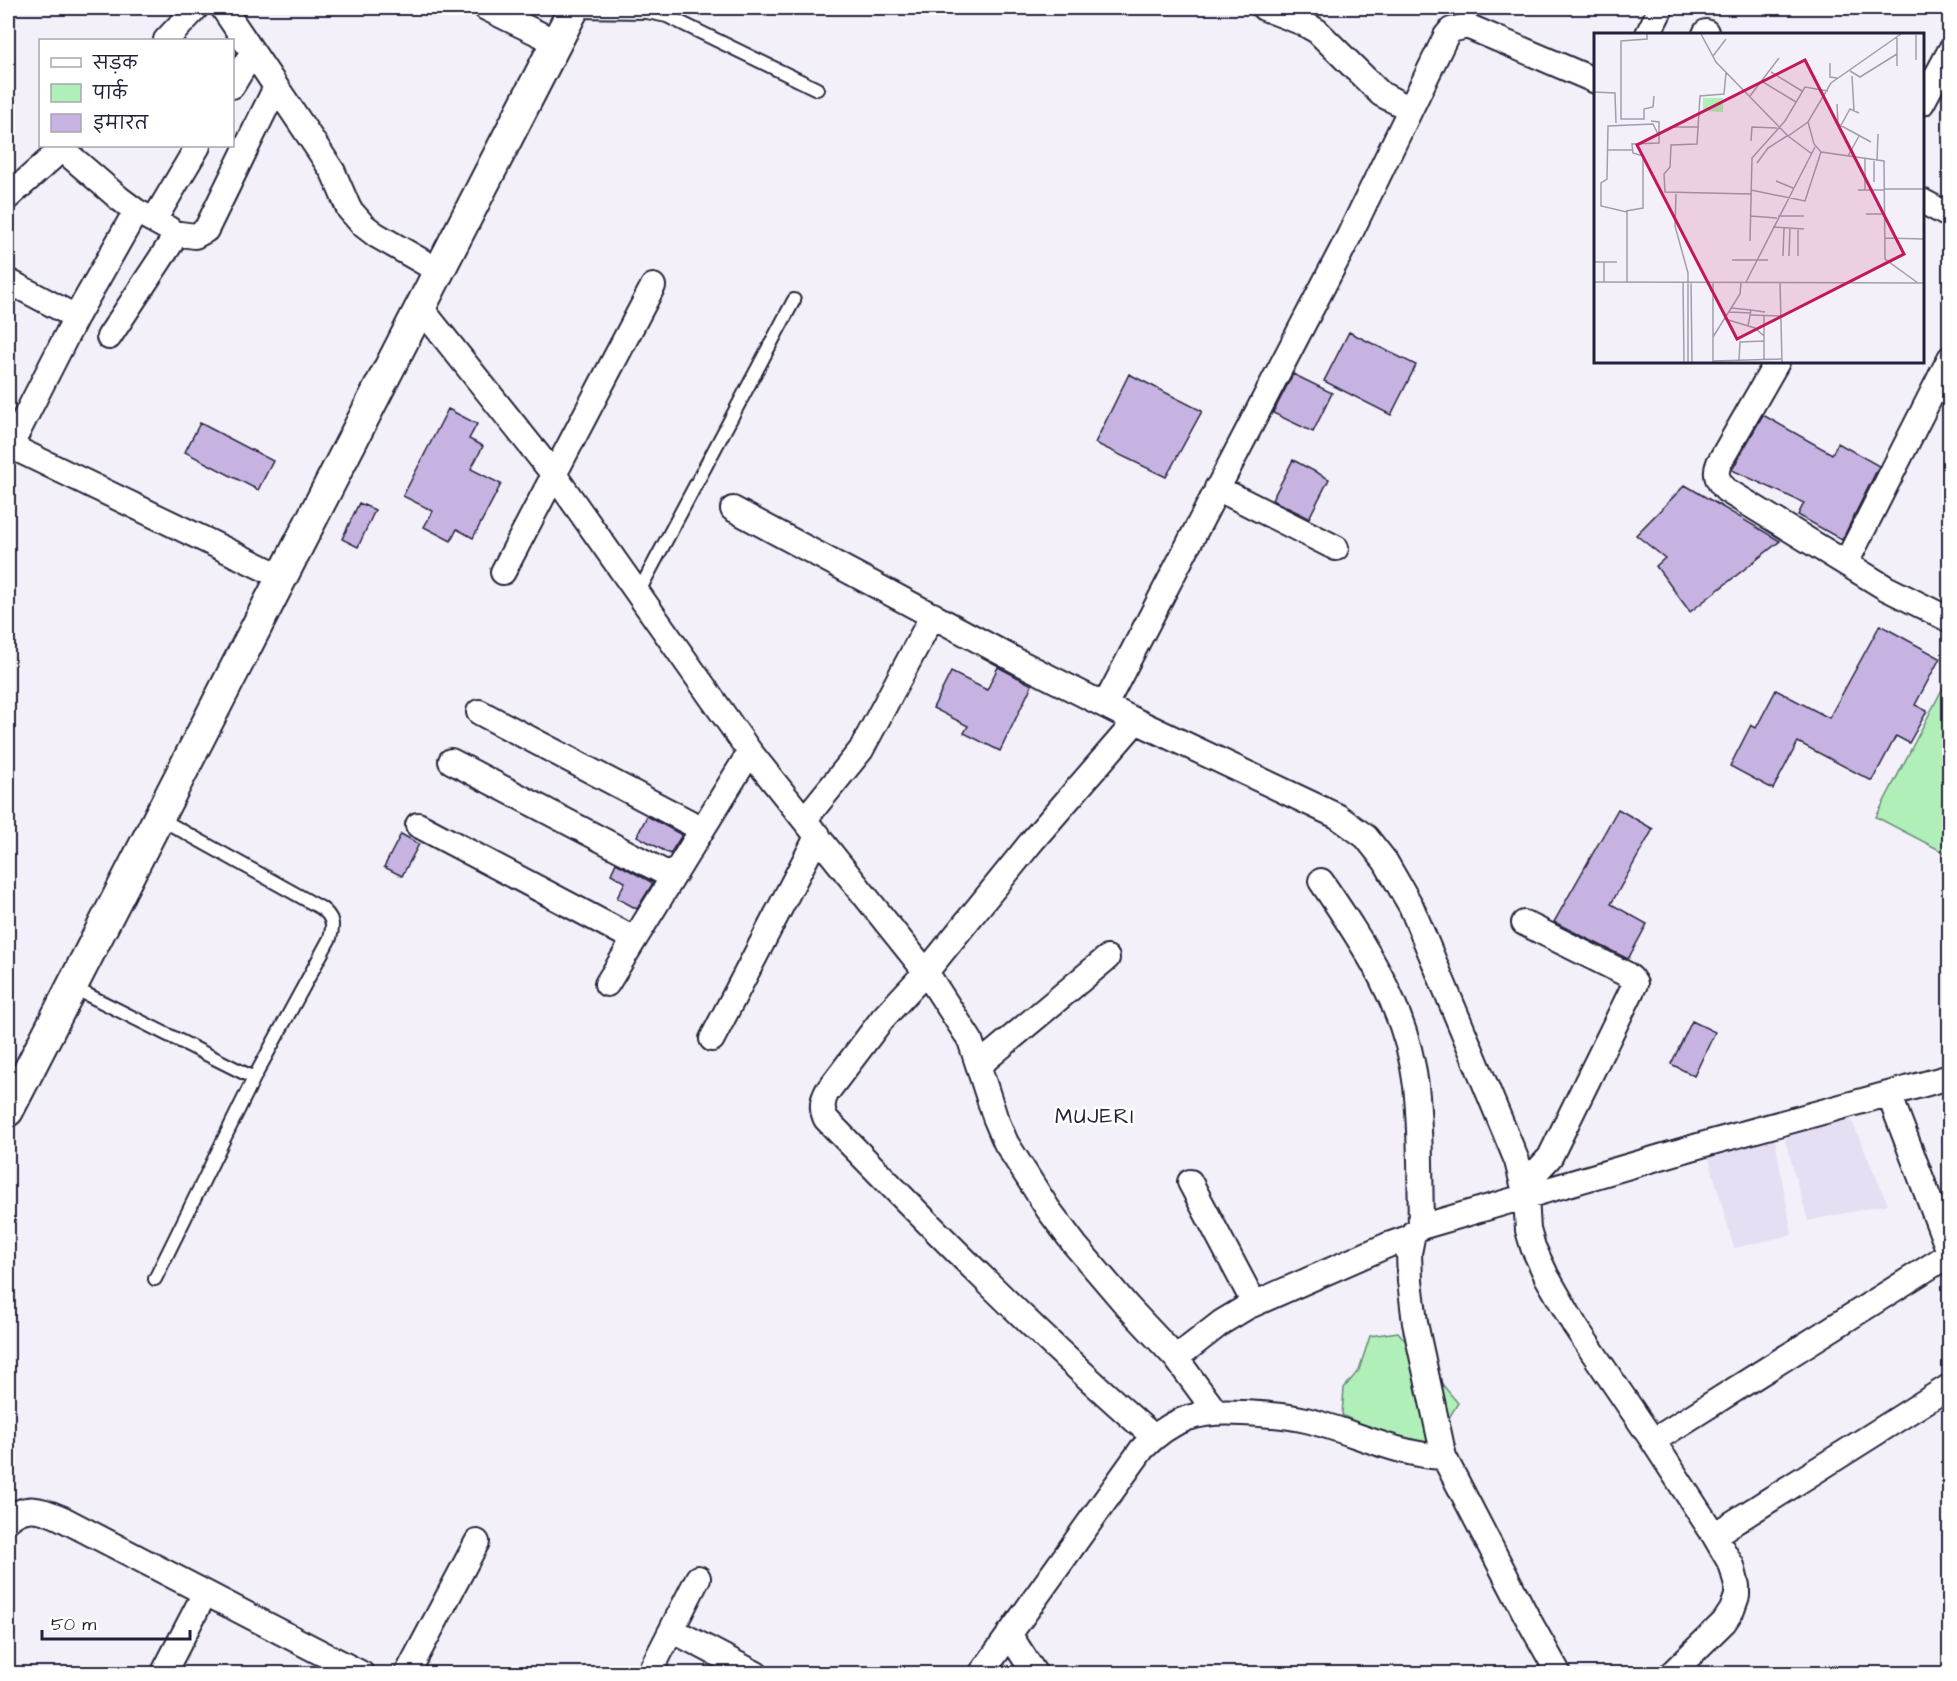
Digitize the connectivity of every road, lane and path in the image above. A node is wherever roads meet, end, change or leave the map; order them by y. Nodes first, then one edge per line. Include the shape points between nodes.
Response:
1 (196, 8) edge
2 (223, 8) edge
3 (486, 8) edge
4 (1264, 8) edge
5 (1661, 8) edge
6 (573, 9) edge
7 (1648, 33) edge
8 (167, 39) edge
9 (556, 42) junction
10 (1950, 51) edge
11 (252, 53) junction
12 (1594, 80) edge
13 (234, 83) edge
14 (276, 87) junction
15 (818, 90) dead end
16 (1924, 101) edge
17 (1410, 109) junction
18 (63, 147) edge
19 (197, 147) edge
20 (8, 197) edge
21 (154, 221) junction
22 (439, 271) junction
23 (8, 281) edge
24 (653, 286) dead end
25 (794, 300) dead end
26 (420, 307) junction
27 (76, 316) junction
28 (109, 337) dead end
29 (1950, 358) edge
30 (1776, 363) edge
31 (9, 446) edge
32 (555, 476) junction
33 (1217, 488) junction
34 (733, 509) dead end
35 (1336, 548) dead end
36 (1846, 563) junction
37 (503, 572) dead end
38 (282, 577) junction
39 (638, 593) junction
40 (933, 615) junction
41 (1950, 620) edge
42 (1105, 705) junction
43 (479, 712) dead end
44 (1136, 721) junction
45 (750, 752) junction
46 (451, 761) dead end
47 (159, 818) junction
48 (418, 825) dead end
49 (811, 827) junction
50 (702, 829) junction
51 (673, 877) junction
52 (1321, 881) dead end
53 (1524, 923) dead end
54 (634, 939) junction
55 (1107, 958) dead end
56 (926, 972) junction
57 (607, 984) dead end
58 (72, 987) junction
59 (712, 1039) dead end
60 (979, 1065) junction
61 (1950, 1077) edge
62 (254, 1078) junction
63 (1889, 1094) junction
64 (8, 1111) edge
65 (1190, 1182) dead end
66 (1524, 1187) junction
67 (1416, 1232) junction
68 (1950, 1254) edge
69 (155, 1279) dead end
70 (1254, 1304) junction
71 (1176, 1358) junction
72 (1950, 1386) edge
73 (1215, 1411) junction
74 (1154, 1437) junction
75 (1653, 1441) junction
76 (1444, 1457) junction
77 (8, 1520) edge
78 (1714, 1535) junction
79 (477, 1542) dead end
80 (698, 1578) dead end
81 (205, 1593) junction
82 (672, 1630) junction
83 (1009, 1634) junction
84 (743, 1671) edge
85 (163, 1674) edge
86 (362, 1674) edge
87 (407, 1674) edge
88 (649, 1674) edge
89 (981, 1674) edge
90 (1035, 1674) edge
91 (1559, 1674) edge
92 (1671, 1674) edge

1 - 8 street
2 - 11 street
3 - 9 street
4 - 17 street via 1317,31 1381,94
5 - 7 street
6 - 9 street
6 - 15 lane via 667,16
9 - 22 street
10 - 16 street
11 - 13 street
11 - 14 street
12 - 17 street via 1474,28 1458,27 1446,36
14 - 21 street via 206,230 195,236
14 - 22 street via 333,172 356,218 376,235
17 - 33 street via 1348,238
18 - 20 street
18 - 21 street via 103,186
19 - 21 street
21 - 27 street
21 - 28 street via 171,243
22 - 26 street
23 - 27 street
24 - 32 street
25 - 39 lane
26 - 32 street
26 - 38 street
27 - 31 street
29 - 36 street
30 - 36 street via 1719,464 1716,476 1726,490
31 - 38 street
32 - 37 street
32 - 39 street
33 - 35 street
33 - 42 street
34 - 40 street
36 - 41 street
38 - 47 street
39 - 45 street
40 - 42 street
40 - 49 street via 861,750
42 - 44 street
43 - 50 street
44 - 56 street
44 - 66 street via 1337,816 1366,837 1411,906 1508,1139
45 - 49 street
45 - 50 street
46 - 51 street
47 - 58 street
47 - 62 lane via 321,908 332,920 330,938
48 - 54 street
49 - 56 street
49 - 59 street
50 - 51 street
51 - 54 street
52 - 67 street via 1375,963 1402,1026 1416,1085
53 - 66 street via 1626,974 1635,984 1550,1157
54 - 57 street
55 - 60 street
56 - 60 street via 958,1018
56 - 74 street via 883,1018 827,1092 822,1112 943,1238 1088,1379
58 - 62 lane
58 - 64 street
60 - 71 street via 1006,1143 1048,1209
61 - 63 street
62 - 69 lane
63 - 66 street via 1705,1144
63 - 68 street
65 - 70 street
66 - 67 street
66 - 75 street via 1528,1230 1547,1277 1575,1326
67 - 70 street
67 - 76 street via 1409,1253 1415,1323
68 - 75 street
70 - 71 street via 1222,1322
71 - 73 street
72 - 78 street
73 - 74 street via 1177,1423
73 - 76 street via 1306,1420 1406,1452
74 - 83 street
75 - 78 street
76 - 91 street
77 - 81 street via 23,1509 43,1510
78 - 92 street via 1732,1566 1737,1596 1724,1622
79 - 87 street
80 - 82 street
81 - 85 street
81 - 86 street
82 - 84 street
82 - 88 street
83 - 89 street
83 - 90 street

